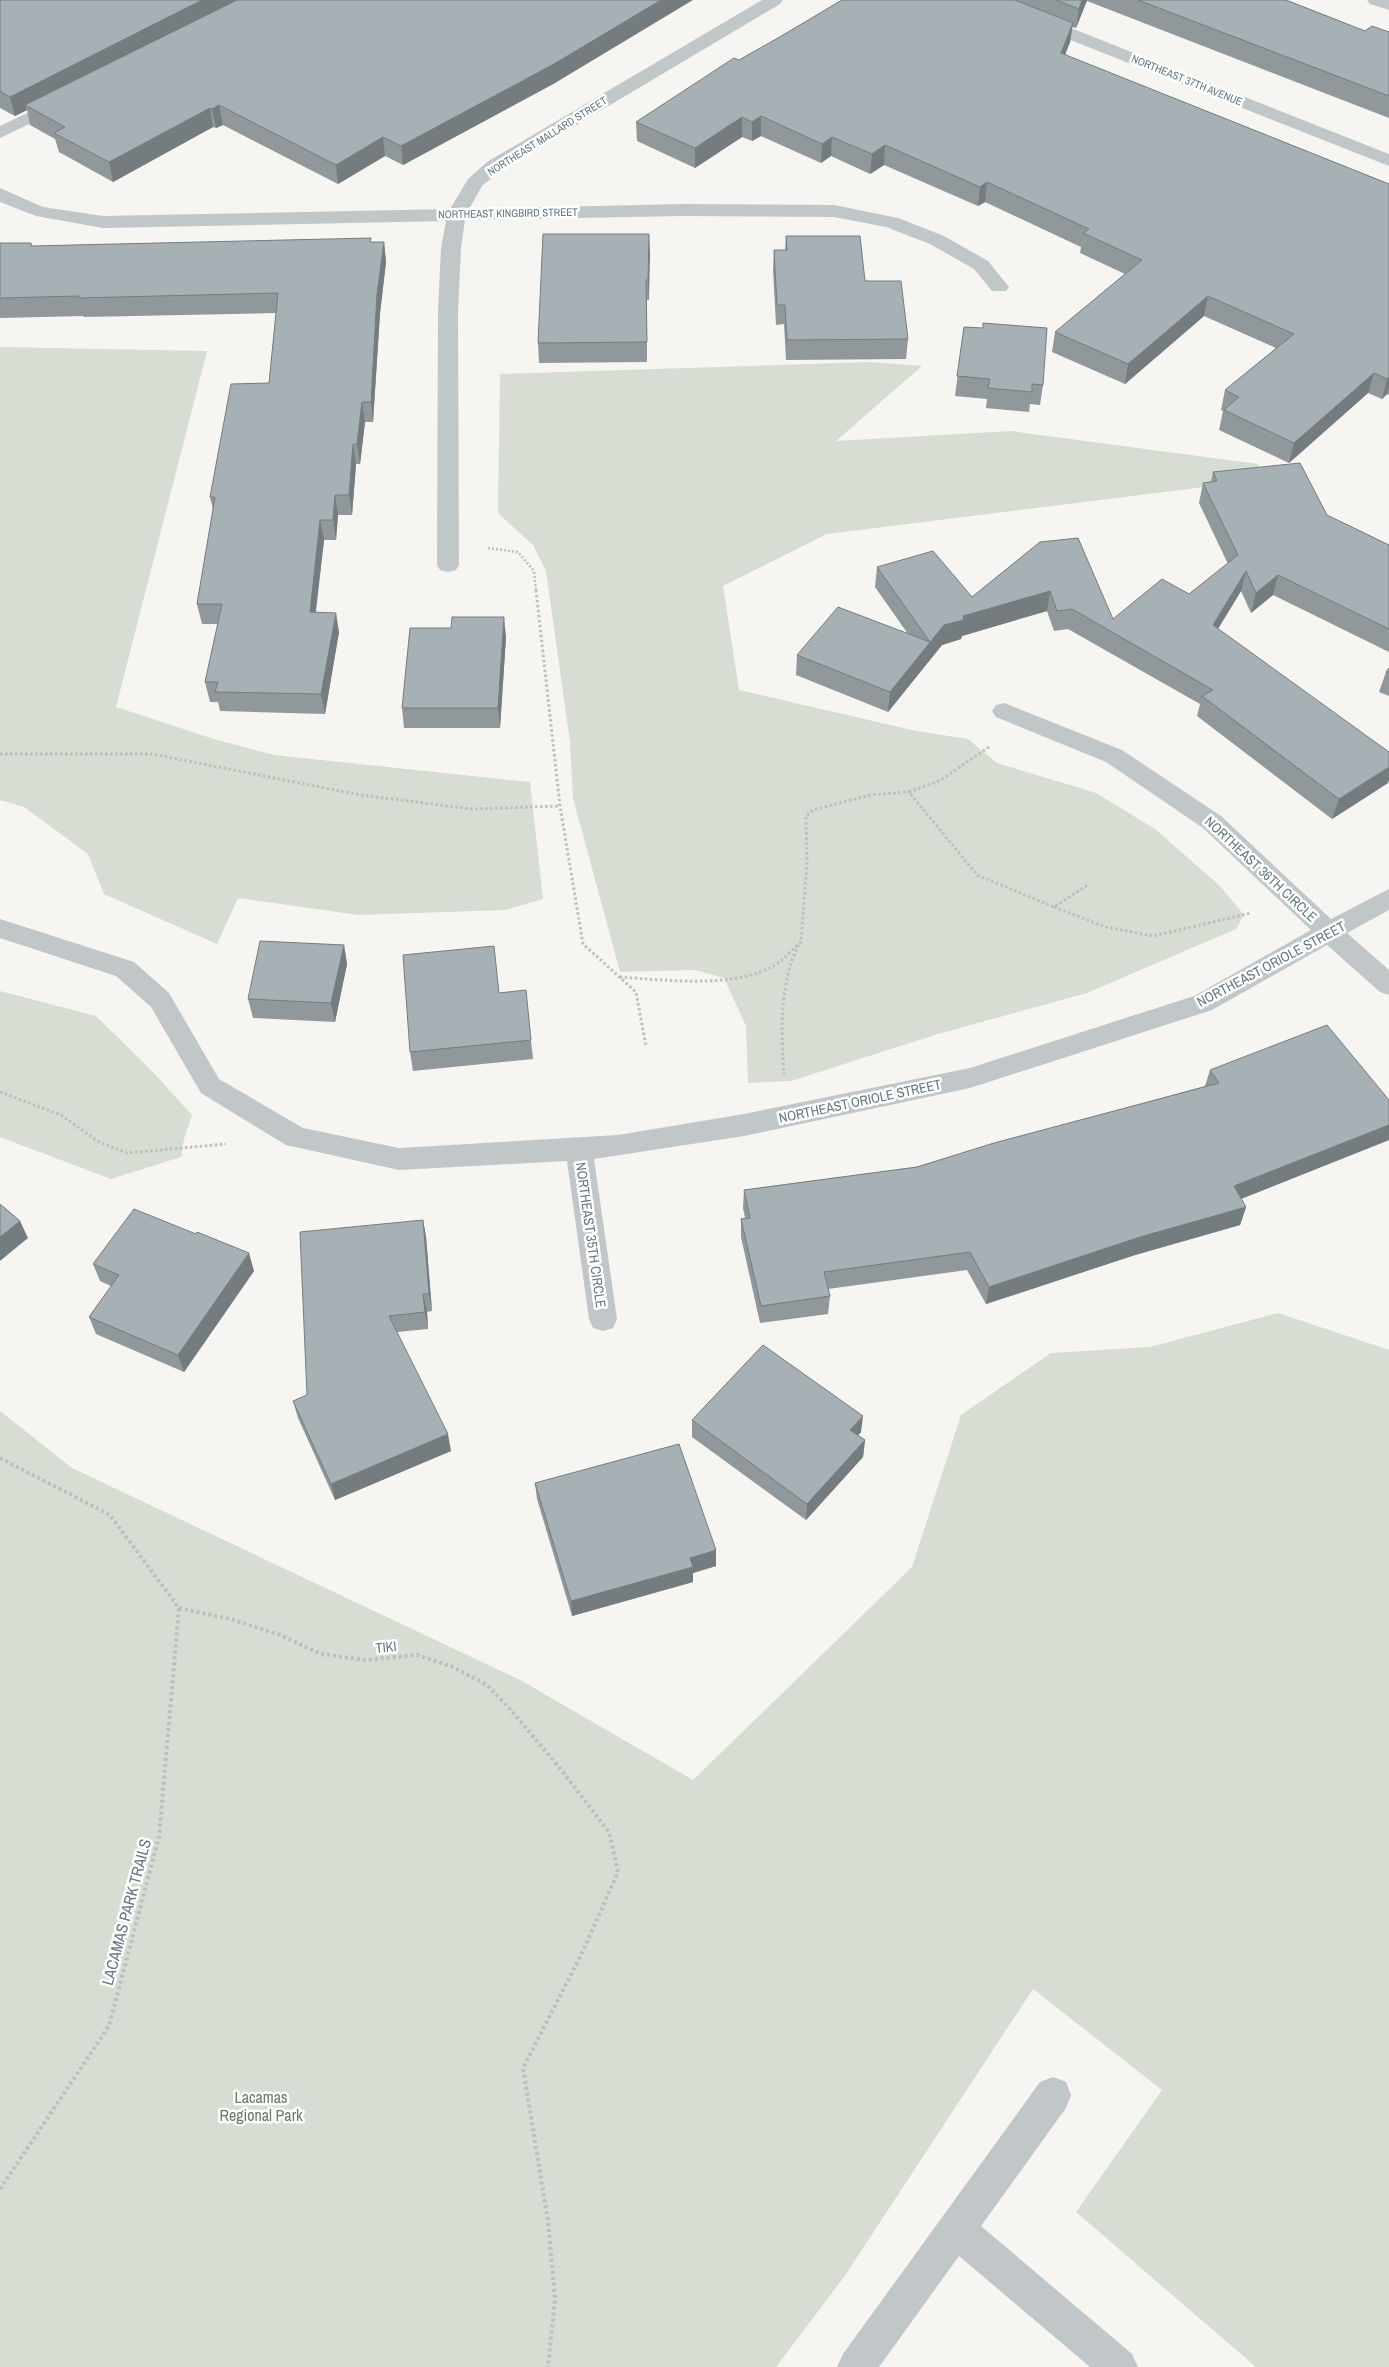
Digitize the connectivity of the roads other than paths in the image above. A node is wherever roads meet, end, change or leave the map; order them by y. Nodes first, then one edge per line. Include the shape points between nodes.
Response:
1 (774, 0) edge
2 (985, 0) edge
3 (1376, 0) edge
4 (1389, 5) edge
5 (78, 93) edge
6 (0, 134) edge
7 (1389, 160) edge
8 (0, 194) edge
9 (457, 214) junction
10 (1000, 287) dead end
11 (448, 565) dead end
12 (1015, 715) road end
13 (1389, 898) edge
14 (0, 928) edge
15 (1330, 933) junction
16 (1389, 985) edge
17 (579, 1150) junction
18 (604, 1319) dead end
19 (1053, 2095) dead end
20 (956, 2229) junction
21 (856, 2367) edge
22 (1119, 2367) edge

1 - 9 street, NORTHEAST MALLARD STREET via 494,166 475,183
2 - 7 street, NORTHEAST 37TH AVENUE
3 - 4 street
5 - 6 street
8 - 9 street, NORTHEAST KINGBIRD STREET via 11,202 49,214 102,222
9 - 10 street, NORTHEAST KINGBIRD STREET via 834,211 891,222 937,240 981,265
9 - 11 street, NORTHEAST MALLARD STREET via 451,248 448,311
12 - 15 street, NORTHEAST 36TH CIRCLE via 1122,762 1212,822
13 - 15 street, NORTHEAST ORIOLE STREET
14 - 17 street, NORTHEAST ORIOLE STREET via 125,969 160,1000 210,1086 296,1137 399,1159
15 - 16 street, NORTHEAST 36TH CIRCLE
15 - 17 street, NORTHEAST ORIOLE STREET via 1203,1003 970,1078 744,1126
17 - 18 street, NORTHEAST 35TH CIRCLE
19 - 20 street
20 - 21 street
20 - 22 street

